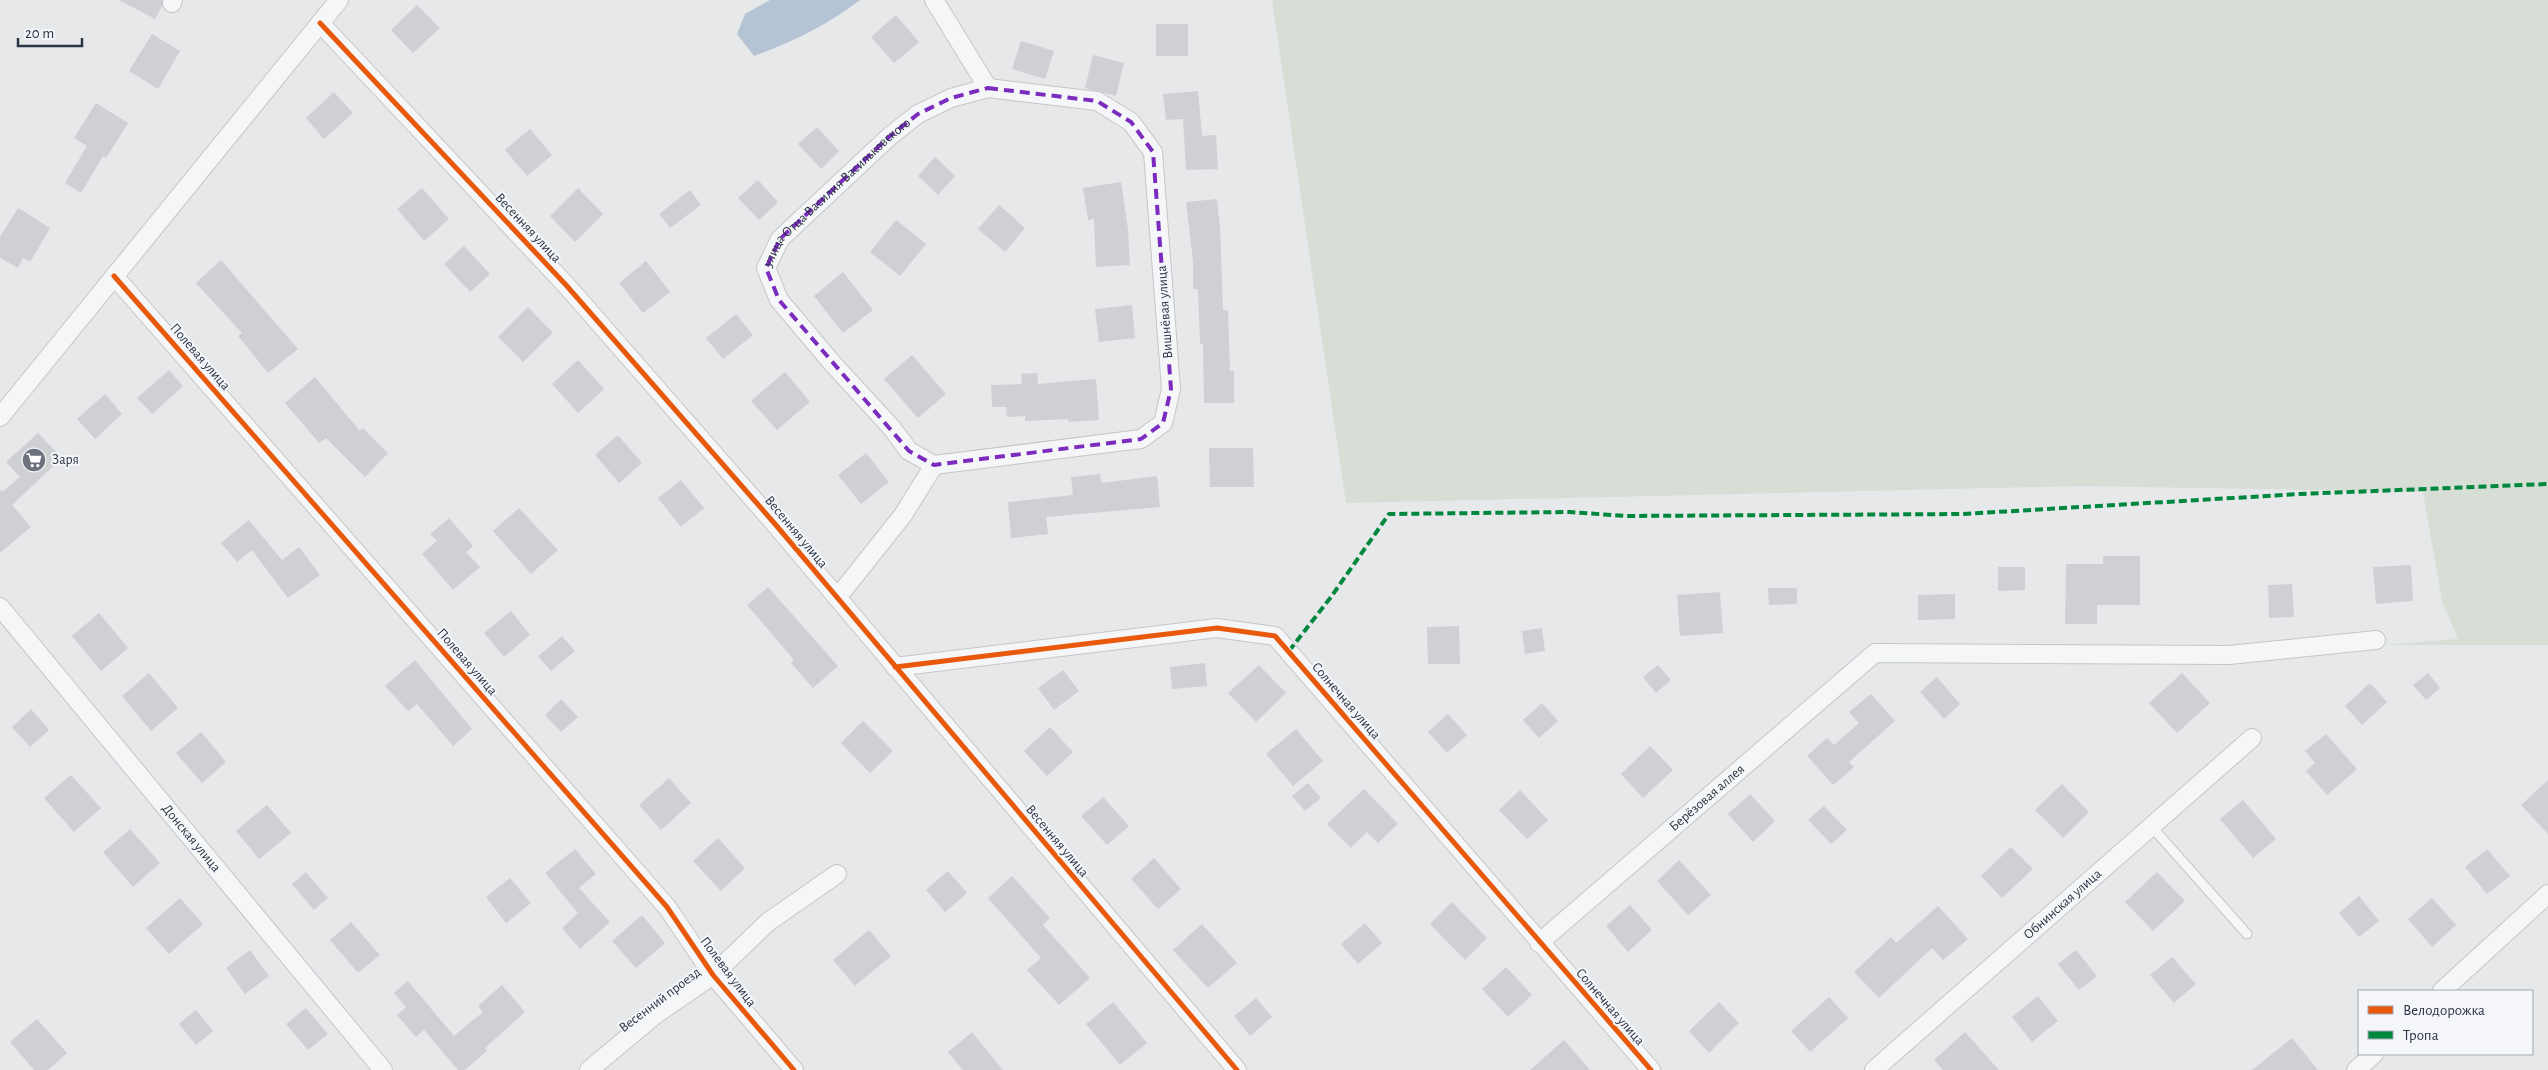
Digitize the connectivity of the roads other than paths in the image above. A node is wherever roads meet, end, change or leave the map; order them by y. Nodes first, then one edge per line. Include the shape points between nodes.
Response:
1 (339, 0) edge
2 (934, 0) edge
3 (320, 23) junction
4 (988, 88) junction
5 (114, 276) junction
6 (0, 417) edge
7 (934, 465) junction
8 (837, 598) junction
9 (0, 607) edge
10 (2376, 640) dead end
11 (895, 667) junction
12 (2252, 738) dead end
13 (2152, 826) junction
14 (837, 874) dead end
15 (2548, 894) edge
16 (2247, 934) dead end
17 (1538, 943) junction
18 (713, 974) junction
19 (2443, 990) edge
20 (2373, 1055) edge
21 (383, 1070) edge
22 (589, 1070) edge
23 (794, 1070) edge
24 (1237, 1070) edge
25 (1651, 1070) edge
26 (1874, 1070) edge
27 (2356, 1070) edge

1 - 3 street
2 - 4 street
3 - 5 street
3 - 8 street, Весенняя улица via 566,284
4 - 7 street, улица Отца Василия Васильковского via 951,98 918,114 890,136 780,239 766,268 779,300 833,364 909,451
4 - 7 street, Вишнёвая улица via 1097,101 1131,122 1153,152 1171,390 1163,423 1141,439
5 - 6 street
5 - 18 street, Полевая улица via 666,907
7 - 8 street via 903,514
8 - 11 street, Весенняя улица
9 - 21 street, Донская улица
10 - 17 street, Берёзовая аллея via 2229,655 1875,653
11 - 17 street, Солнечная улица via 1216,628 1275,636
11 - 24 street, Весенняя улица
12 - 13 street, Обнинская улица
13 - 16 lane
13 - 26 street, Обнинская улица
14 - 18 street, Весенний проезд via 768,922
15 - 19 street
17 - 25 street, Солнечная улица
18 - 22 street, Весенний проезд via 655,1015
18 - 23 street, Полевая улица
20 - 27 street

